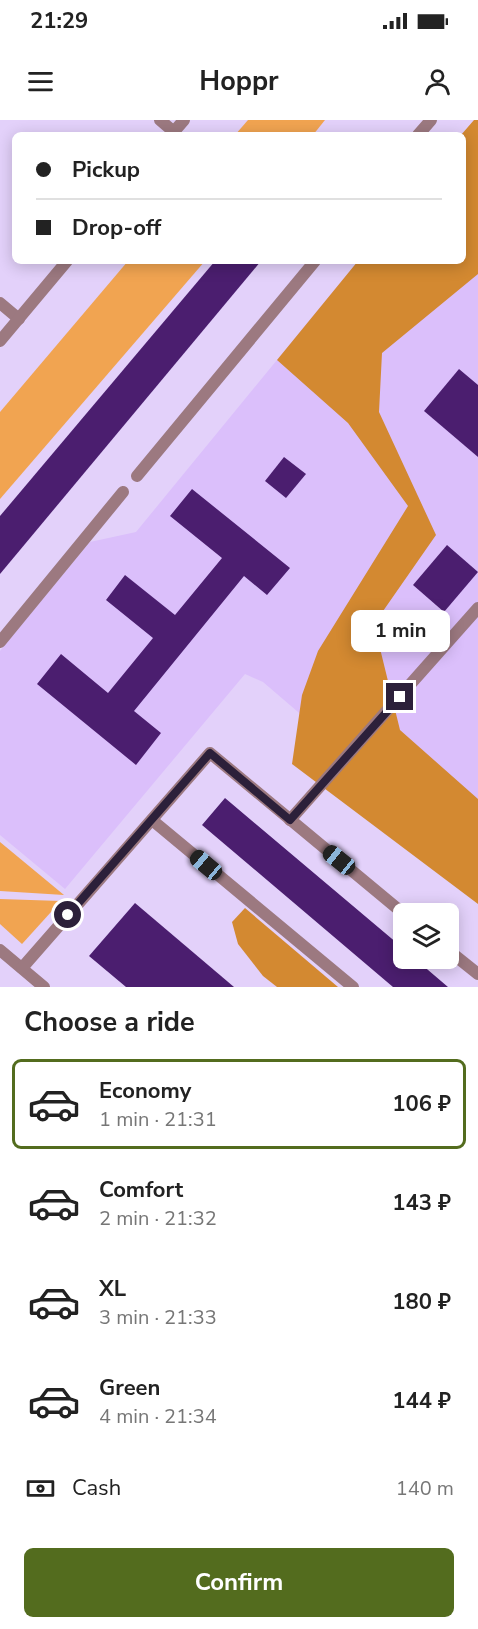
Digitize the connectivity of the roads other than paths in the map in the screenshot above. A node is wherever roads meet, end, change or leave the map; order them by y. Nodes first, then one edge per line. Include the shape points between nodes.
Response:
1 (160, 120) edge
2 (184, 120) edge
3 (431, 120) edge
4 (171, 132) edge
5 (175, 132) edge
6 (421, 132) edge
7 (65, 264) edge
8 (313, 264) edge
9 (0, 303) edge
10 (19, 319) junction
11 (0, 341) edge
12 (137, 476) dead end
13 (123, 492) dead end
14 (478, 608) edge
15 (0, 642) edge
16 (152, 819) junction
17 (290, 820) junction
18 (393, 905) edge
19 (0, 950) edge
20 (459, 959) edge
21 (22, 968) junction
22 (478, 974) edge
23 (44, 987) edge
24 (353, 987) edge

1 - 4 street
2 - 5 street
3 - 6 street
7 - 10 street
8 - 12 street
9 - 10 street
10 - 11 street
13 - 15 street
14 - 17 street
16 - 17 street via 210,753
16 - 21 street
16 - 24 street
17 - 18 street
19 - 21 street
20 - 22 street
21 - 23 street

